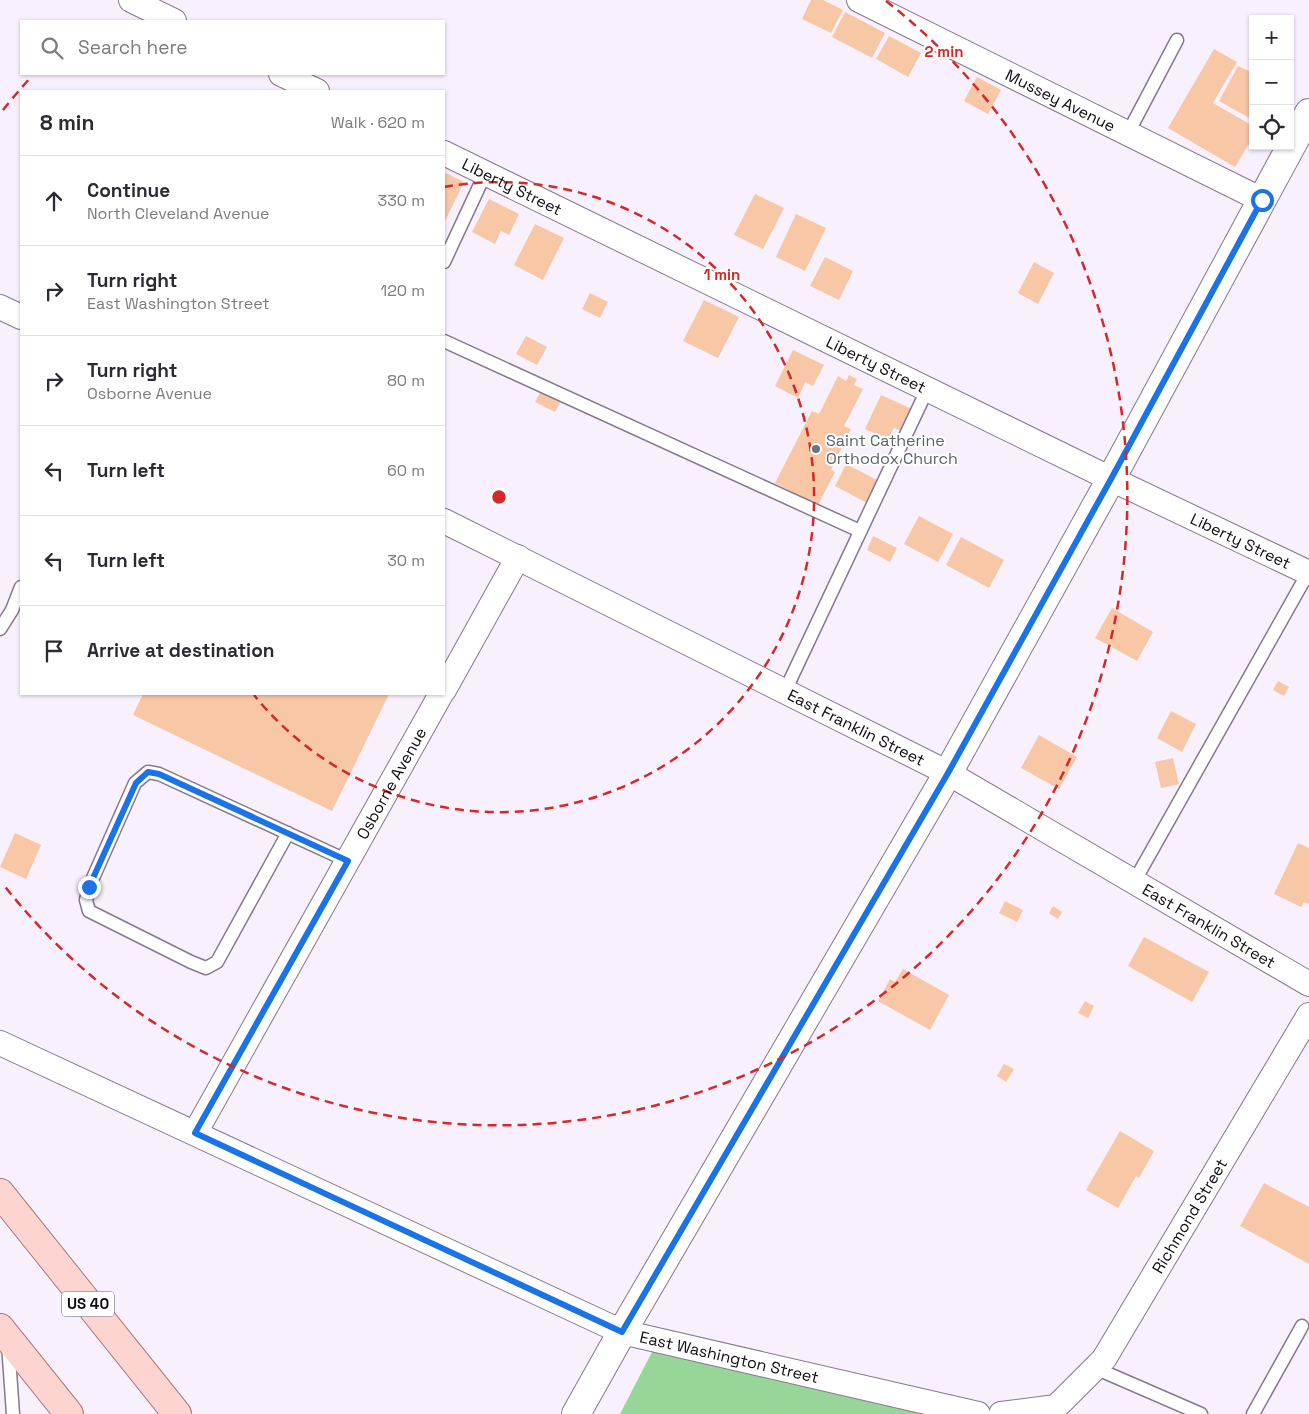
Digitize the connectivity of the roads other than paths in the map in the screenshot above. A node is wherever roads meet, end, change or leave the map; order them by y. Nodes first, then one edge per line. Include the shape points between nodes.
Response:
1 (131, 0) edge
2 (859, 0) edge
3 (172, 20) edge
4 (1177, 40) dead end
5 (283, 75) edge
6 (315, 90) edge
7 (1309, 113) edge
8 (1128, 134) junction
9 (445, 154) edge
10 (485, 174) junction
11 (1262, 200) junction
12 (445, 260) edge
13 (445, 341) edge
14 (927, 390) junction
15 (1111, 479) junction
16 (445, 521) edge
17 (860, 531) junction
18 (518, 557) junction
19 (1309, 573) edge
20 (20, 590) edge
21 (0, 629) edge
22 (445, 688) edge
23 (785, 692) junction
24 (441, 695) edge
25 (948, 773) junction
26 (288, 833) junction
27 (348, 861) junction
28 (1134, 882) junction
29 (1309, 984) edge
30 (1309, 1015) edge
31 (0, 1043) edge
32 (195, 1133) junction
33 (0, 1193) edge
34 (1302, 1326) dead end
35 (4, 1332) edge
36 (622, 1332) junction
37 (1095, 1368) junction
38 (13, 1414) edge
39 (69, 1414) edge
40 (177, 1414) edge
41 (576, 1414) edge
42 (978, 1414) edge
43 (1001, 1414) edge
44 (1201, 1414) edge
45 (1253, 1414) edge

1 - 3 street
2 - 8 street, Mussey Avenue
4 - 8 lane
5 - 6 street
7 - 11 main road
8 - 11 street, Mussey Avenue
9 - 10 street, Liberty Street
10 - 12 lane
10 - 14 street, Liberty Street
11 - 15 main road
13 - 17 lane
14 - 15 street, Liberty Street
14 - 17 lane
15 - 19 street, Liberty Street
15 - 25 main road
16 - 18 street, East Franklin Street
17 - 23 lane
18 - 22 street
18 - 23 street, East Franklin Street
19 - 28 lane
20 - 21 lane
23 - 25 street, East Franklin Street
24 - 27 street, Osborne Avenue
25 - 28 street, East Franklin Street
25 - 36 main road
26 - 26 lane via 159,774 148,772 136,783 89,887 86,900 89,911 206,968 217,962
26 - 27 lane
27 - 32 street, Osborne Avenue
28 - 29 street, East Franklin Street
30 - 37 street, Richmond Street via 1104,1359
31 - 32 street, East Washington Street
32 - 36 street, East Washington Street
33 - 40 main road, US 40
34 - 45 lane
35 - 38 lane
35 - 39 main road
36 - 41 main road
36 - 42 street, East Washington Street
37 - 43 street, Richmond Street via 1056,1407
37 - 44 lane

